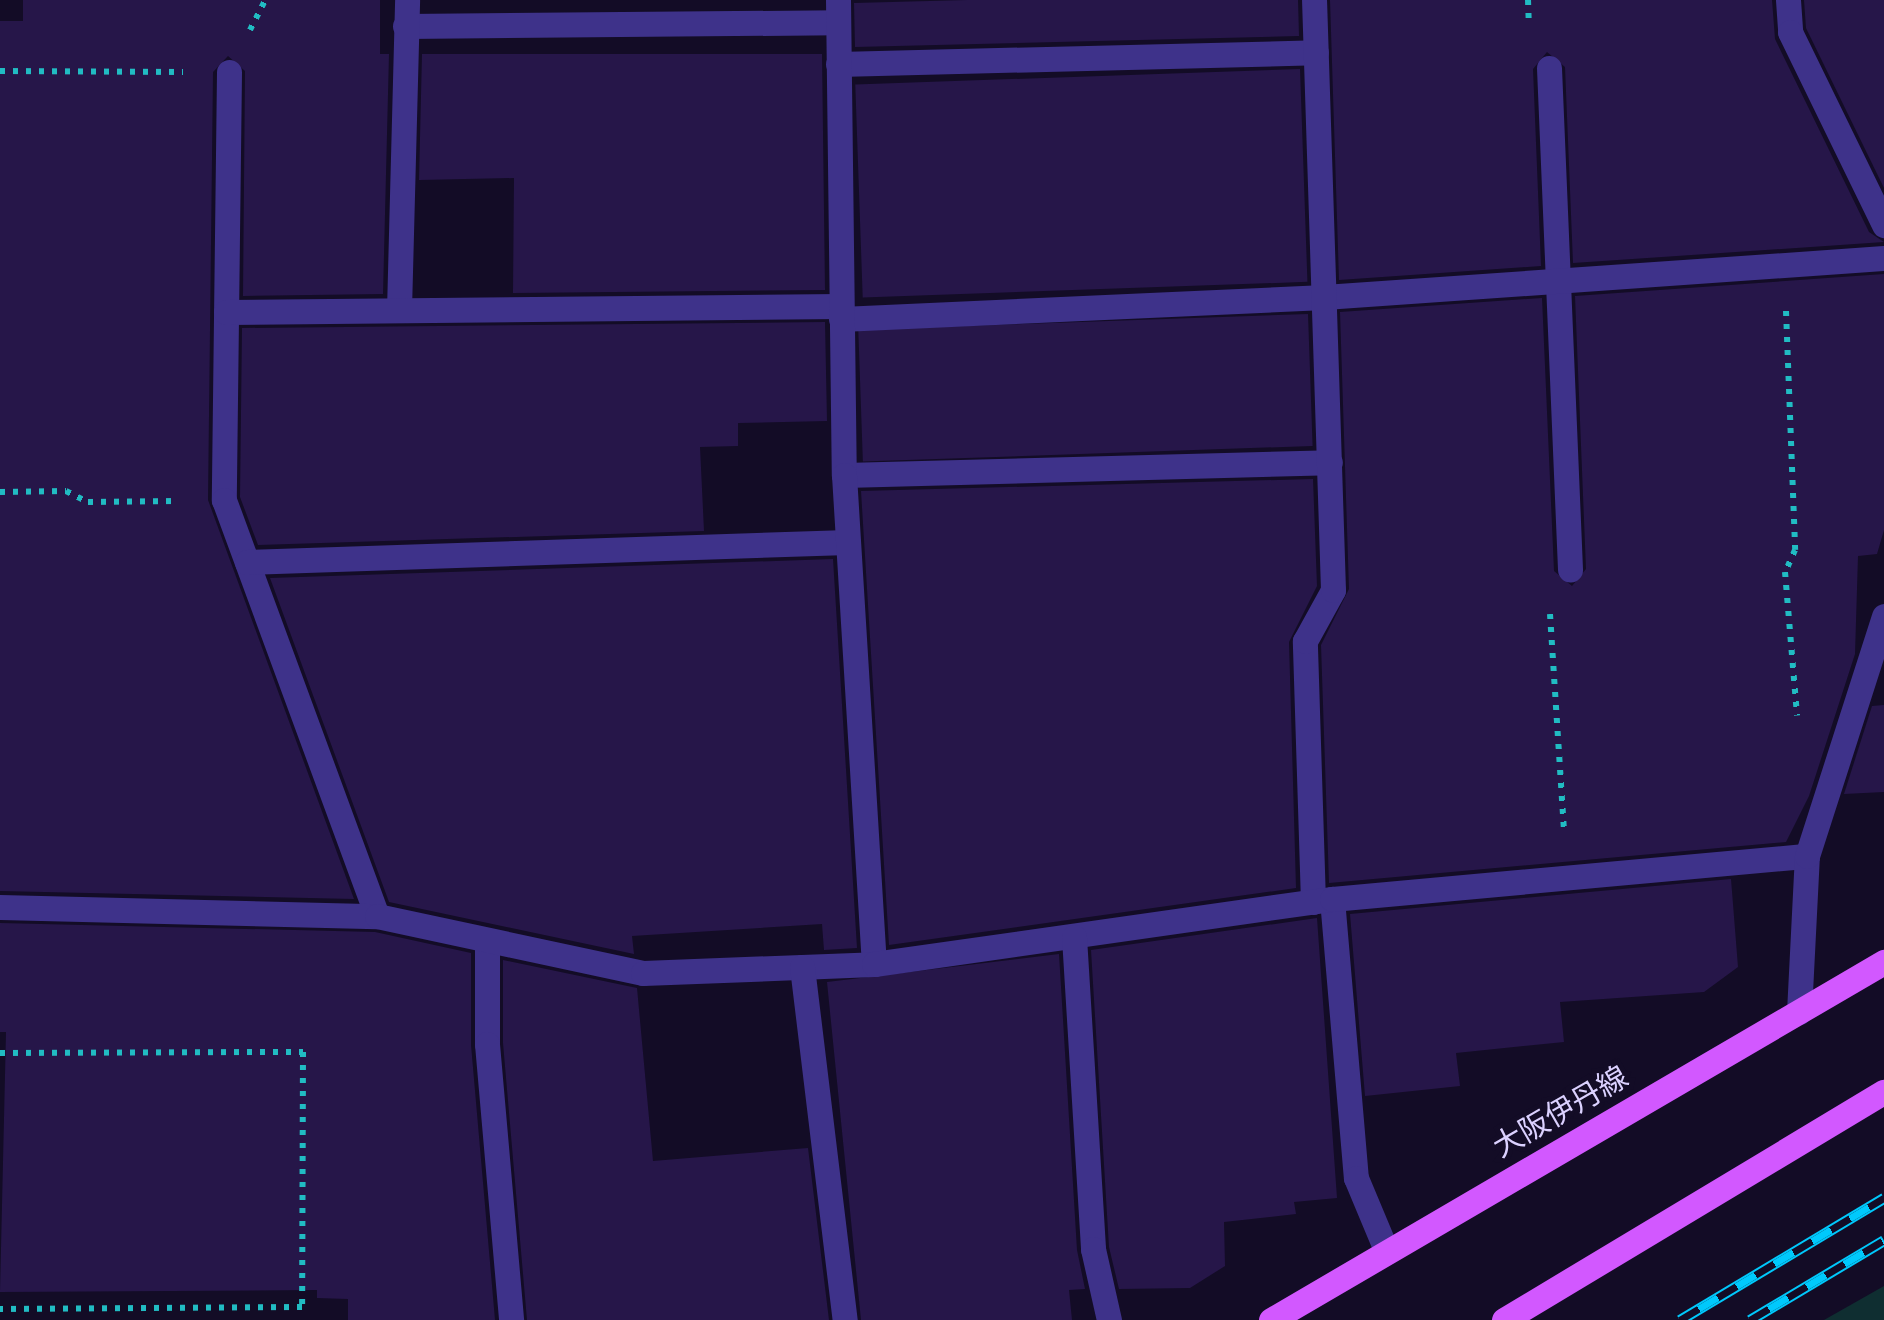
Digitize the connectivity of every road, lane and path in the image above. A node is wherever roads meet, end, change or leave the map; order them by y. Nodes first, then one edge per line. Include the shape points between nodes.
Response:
1 (265, 0) edge
2 (406, 0) edge
3 (1314, 0) edge
4 (1788, 0) edge
5 (838, 11) edge
6 (405, 26) junction
7 (1316, 52) junction
8 (838, 64) junction
9 (1550, 68) dead end
10 (0, 72) edge
11 (229, 72) junction
12 (1884, 225) edge
13 (1884, 258) edge
14 (1784, 266) junction
15 (1560, 281) junction
16 (1324, 298) junction
17 (399, 310) junction
18 (226, 312) junction
19 (840, 312) junction
20 (1330, 462) junction
21 (844, 475) junction
22 (0, 492) edge
23 (224, 500) junction
24 (848, 542) junction
25 (246, 562) junction
26 (1570, 570) joint
27 (1884, 616) edge
28 (1830, 788) junction
29 (1807, 856) junction
30 (1567, 877) junction
31 (1322, 901) junction
32 (0, 908) edge
33 (377, 916) junction
34 (1074, 937) junction
35 (487, 940) junction
36 (1884, 962) edge
37 (874, 964) junction
38 (802, 967) junction
39 (1800, 1012) junction
40 (0, 1053) edge
41 (1884, 1092) edge
42 (1387, 1252) junction
43 (0, 1309) edge
44 (511, 1320) edge
45 (845, 1320) edge
46 (1109, 1320) edge
47 (1271, 1320) edge
48 (1504, 1320) edge

1 - 11 path
2 - 6 street
3 - 7 street
4 - 12 street via 1790,32
5 - 6 street
5 - 8 street
6 - 17 street
7 - 8 street
7 - 16 street
8 - 19 street
9 - 15 street
10 - 11 path
11 - 18 street
13 - 14 street
14 - 15 street
14 - 28 path via 1795,550 1785,572 1799,741
15 - 16 street
15 - 26 street
16 - 19 street
16 - 20 street
17 - 18 street
17 - 19 street
18 - 23 street
19 - 21 street
20 - 21 street
20 - 31 street via 1333,590 1305,641
21 - 24 street
22 - 23 path via 66,492 88,502
23 - 25 street
24 - 25 street
24 - 37 street
25 - 33 street
26 - 30 path via 1548,586
27 - 28 street
28 - 29 street
29 - 30 street
29 - 39 street
30 - 31 street
31 - 34 street
31 - 42 street via 1356,1178
32 - 33 street
33 - 35 street
34 - 37 street
34 - 46 street via 1092,1250
35 - 38 street via 642,973
35 - 44 street via 488,1044
36 - 39 main road, 大阪伊丹線
37 - 38 street
38 - 45 street
39 - 42 main road, 大阪伊丹線
40 - 43 path via 304,1052 302,1307
41 - 48 main road
42 - 47 main road, 大阪伊丹線

